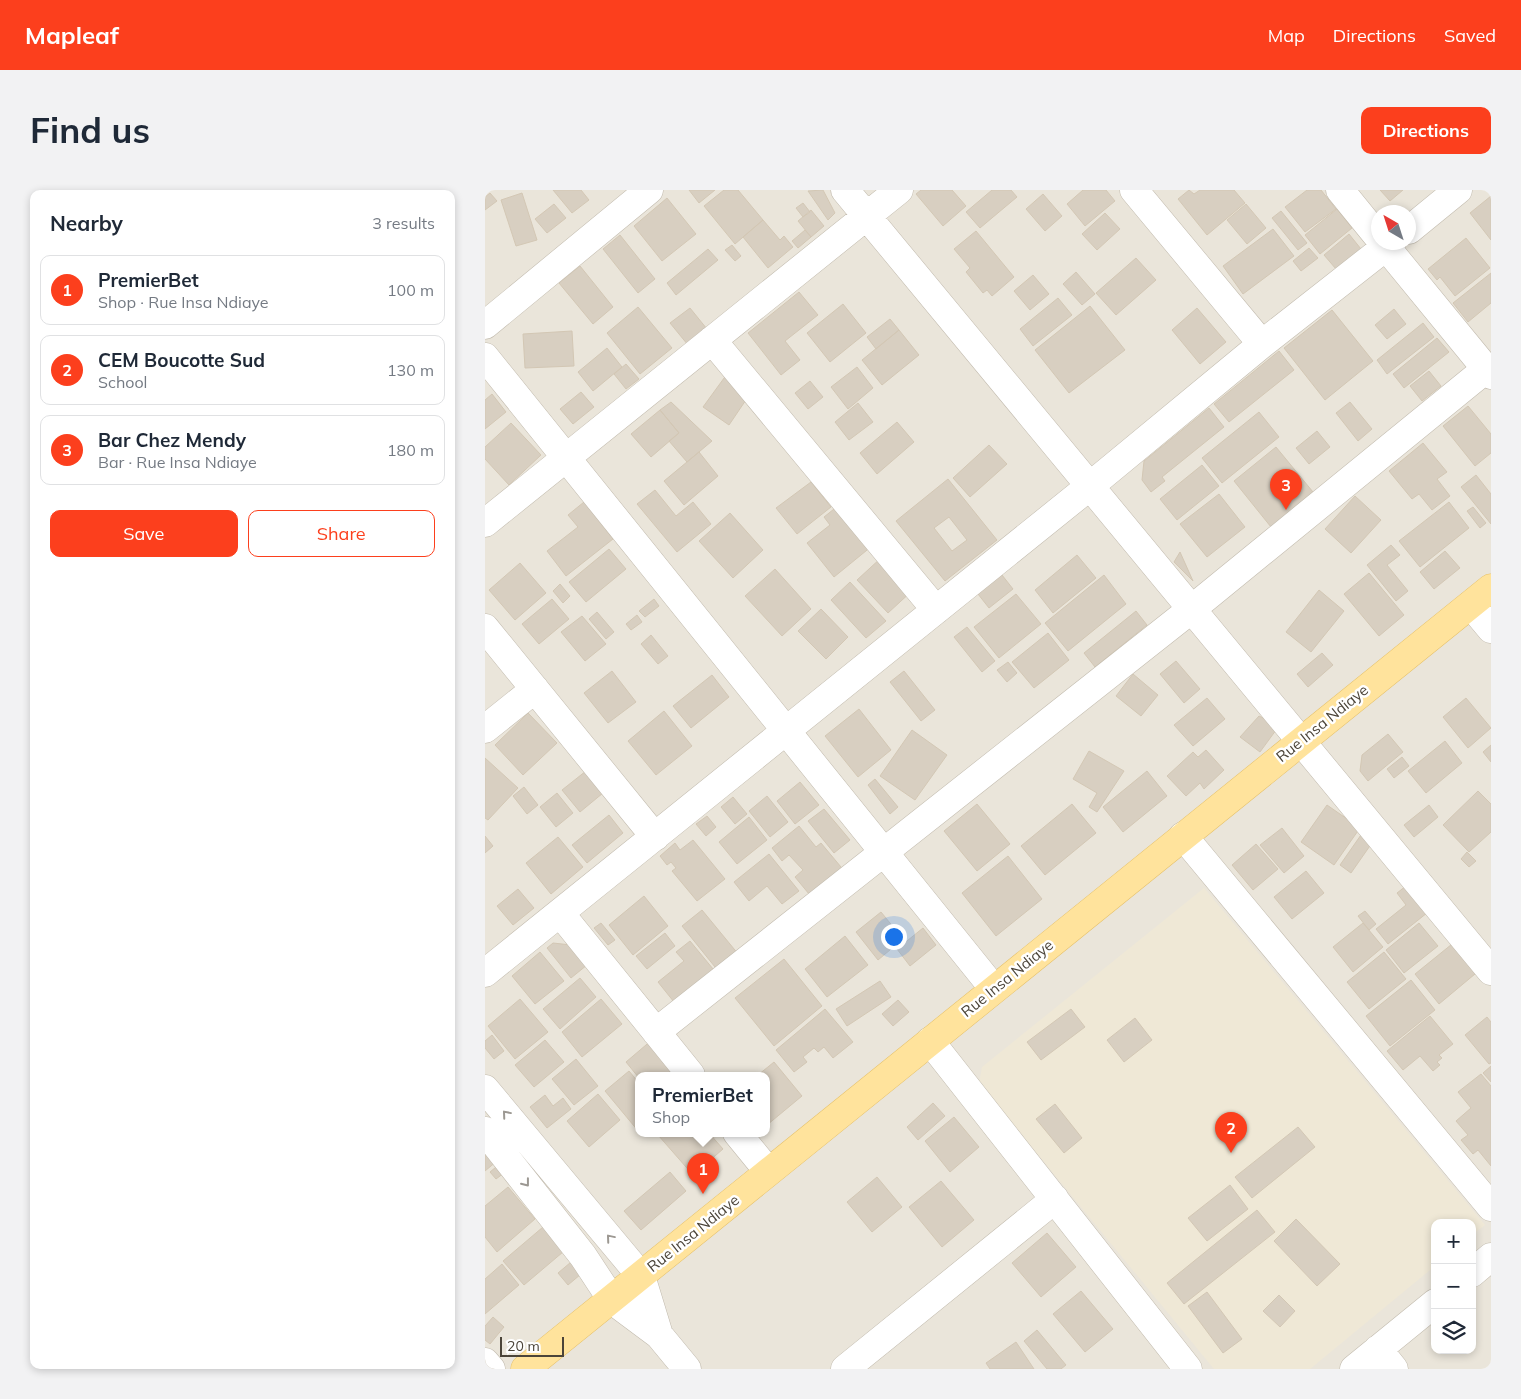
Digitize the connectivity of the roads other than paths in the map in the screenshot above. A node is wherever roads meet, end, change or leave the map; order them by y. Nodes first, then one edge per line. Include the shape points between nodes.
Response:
1 (649, 190) edge
2 (845, 190) edge
3 (899, 190) edge
4 (1134, 190) edge
5 (1339, 190) edge
6 (1457, 190) edge
7 (867, 218) junction
8 (1416, 224) edge
9 (1371, 227) edge
10 (1376, 250) edge
11 (1391, 250) edge
12 (485, 325) edge
13 (712, 340) junction
14 (1262, 344) junction
15 (485, 357) edge
16 (1489, 372) edge
17 (567, 456) junction
18 (1091, 486) junction
19 (485, 523) edge
20 (1481, 596) edge
21 (1193, 608) junction
22 (936, 610) junction
23 (485, 628) edge
24 (1491, 630) edge
25 (535, 689) junction
26 (485, 730) edge
27 (786, 731) junction
28 (1301, 739) junction
29 (1183, 836) junction
30 (655, 837) junction
31 (883, 851) junction
32 (560, 913) junction
33 (1491, 971) edge
34 (485, 973) edge
35 (994, 989) junction
36 (656, 1032) junction
37 (930, 1041) junction
38 (689, 1072) edge
39 (485, 1089) edge
40 (485, 1131) edge
41 (740, 1137) edge
42 (768, 1172) junction
43 (1055, 1200) junction
44 (1491, 1208) edge
45 (1491, 1257) edge
46 (1476, 1270) edge
47 (641, 1276) junction
48 (612, 1300) junction
49 (1431, 1308) edge
50 (659, 1335) junction
51 (1386, 1359) edge
52 (485, 1362) edge
53 (491, 1369) edge
54 (525, 1369) edge
55 (687, 1369) edge
56 (845, 1369) edge
57 (1188, 1369) edge
58 (1354, 1369) edge

1 - 12 street
2 - 7 street
3 - 7 street
4 - 14 street
5 - 9 street
6 - 8 street
7 - 13 street
7 - 18 street
10 - 14 street
11 - 16 street
13 - 17 street
13 - 22 street
14 - 18 street
15 - 17 street
16 - 21 street
17 - 19 street
17 - 27 street
18 - 21 street
18 - 22 street
20 - 24 street
20 - 28 main road, Rue Insa Ndiaye
21 - 28 street
21 - 31 street
22 - 27 street
23 - 25 street
25 - 26 street
25 - 30 street
27 - 30 street
27 - 31 street
28 - 29 main road, Rue Insa Ndiaye
28 - 33 street
29 - 35 main road, Rue Insa Ndiaye
29 - 44 street
30 - 32 street
31 - 35 street
31 - 36 street
32 - 34 street
32 - 36 street
35 - 37 main road, Rue Insa Ndiaye
36 - 38 street
37 - 42 main road, Rue Insa Ndiaye
37 - 43 street
47 -> 39 street
40 -> 48 street via 583,1256
41 - 42 street
42 - 47 main road, Rue Insa Ndiaye
43 - 56 street
43 - 57 street
45 - 46 street
47 - 48 main road, Rue Insa Ndiaye
47 - 50 street
48 - 50 street
48 - 54 main road, Rue Insa Ndiaye
49 - 51 street
50 - 55 street
51 - 58 street
52 - 53 street

